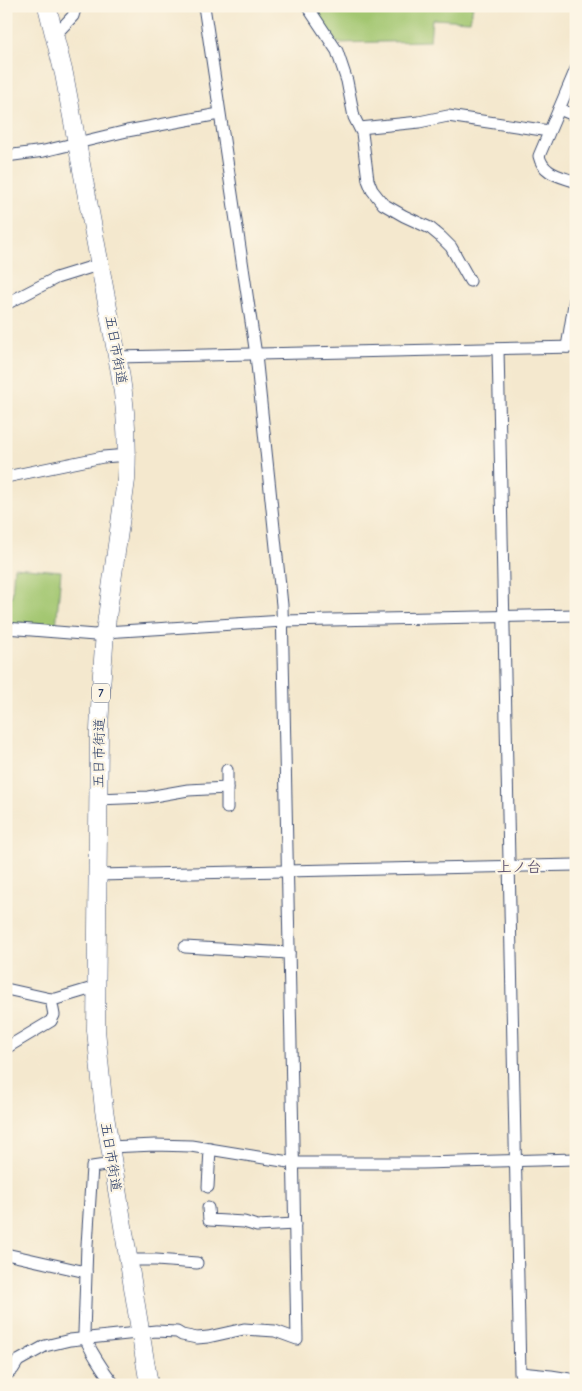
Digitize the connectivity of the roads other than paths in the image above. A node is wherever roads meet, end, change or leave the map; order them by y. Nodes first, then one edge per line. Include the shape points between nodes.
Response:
1 (47, 6) edge
2 (76, 6) edge
3 (204, 6) edge
4 (307, 6) edge
5 (54, 36) junction
6 (576, 69) edge
7 (559, 109) junction
8 (219, 114) junction
9 (576, 116) edge
10 (360, 128) junction
11 (549, 131) junction
12 (77, 142) junction
13 (6, 156) edge
14 (576, 182) edge
15 (101, 264) junction
16 (470, 281) dead end
17 (576, 292) edge
18 (6, 304) edge
19 (571, 347) edge
20 (498, 349) junction
21 (256, 355) junction
22 (118, 357) junction
23 (128, 455) junction
24 (6, 476) edge
25 (576, 615) edge
26 (503, 616) junction
27 (283, 621) junction
28 (6, 628) edge
29 (105, 632) junction
30 (227, 770) dead end
31 (227, 788) junction
32 (98, 799) junction
33 (228, 808) dead end
34 (576, 865) edge
35 (509, 866) junction
36 (287, 871) junction
37 (97, 875) junction
38 (185, 947) dead end
39 (289, 953) junction
40 (96, 987) junction
41 (6, 989) edge
42 (51, 999) junction
43 (6, 1048) edge
44 (210, 1149) junction
45 (111, 1155) junction
46 (576, 1159) edge
47 (515, 1160) junction
48 (295, 1163) junction
49 (208, 1187) dead end
50 (208, 1208) dead end
51 (295, 1224) junction
52 (6, 1254) edge
53 (128, 1260) junction
54 (197, 1263) dead end
55 (86, 1272) junction
56 (140, 1332) junction
57 (85, 1339) junction
58 (12, 1361) edge
59 (6, 1375) edge
60 (576, 1380) edge
61 (115, 1385) edge
62 (149, 1385) edge

1 - 5 main road, 五日市街道 / 7
2 - 5 street via 73,16
3 - 8 street
4 - 10 street via 337,51 354,117
5 - 12 main road, 五日市街道 / 7
6 - 7 street
7 - 9 street
7 - 11 street
8 - 12 street
8 - 21 street
10 - 11 street via 448,116
10 - 16 street via 372,190 383,204 441,237 452,248
11 - 14 street via 539,156 541,164 545,170
12 - 13 street
12 - 15 main road, 五日市街道 / 7
15 - 18 street via 56,278
15 - 22 main road, 五日市街道 / 7
17 - 19 street
19 - 20 street
20 - 21 street
20 - 26 street
21 - 22 street
21 - 27 street
22 - 23 main road, 五日市街道 / 7
23 - 24 street
23 - 29 main road, 五日市街道 / 7
25 - 26 street
26 - 27 street
26 - 35 street
27 - 29 street
27 - 36 street
28 - 29 street via 95,635
29 - 32 main road, 五日市街道 / 7
30 - 31 street
31 - 32 street
31 - 33 street
32 - 37 main road, 五日市街道 / 7
34 - 35 street
35 - 36 street
35 - 47 street
36 - 37 street
36 - 39 street
37 - 40 main road, 五日市街道 / 7
38 - 39 street
39 - 48 street
40 - 42 street
40 - 45 main road, 五日市街道 / 7 via 98,1062
41 - 42 street
42 - 43 street via 54,1015 51,1021
44 - 45 street via 154,1145
44 - 48 street
44 - 49 street
45 - 53 main road, 五日市街道 / 7
45 - 55 street via 92,1167
46 - 47 street
47 - 48 street
47 - 60 street via 520,1373
48 - 51 street
50 - 51 street via 209,1220 257,1226
51 - 56 street via 297,1339 275,1332 244,1329 197,1338 177,1332
52 - 55 street
53 - 54 street
53 - 56 main road, 五日市街道 / 7
55 - 57 street
56 - 57 street
56 - 62 main road, 五日市街道 / 7
57 - 58 street via 45,1346
57 - 61 street
58 - 59 street via 13,1370

